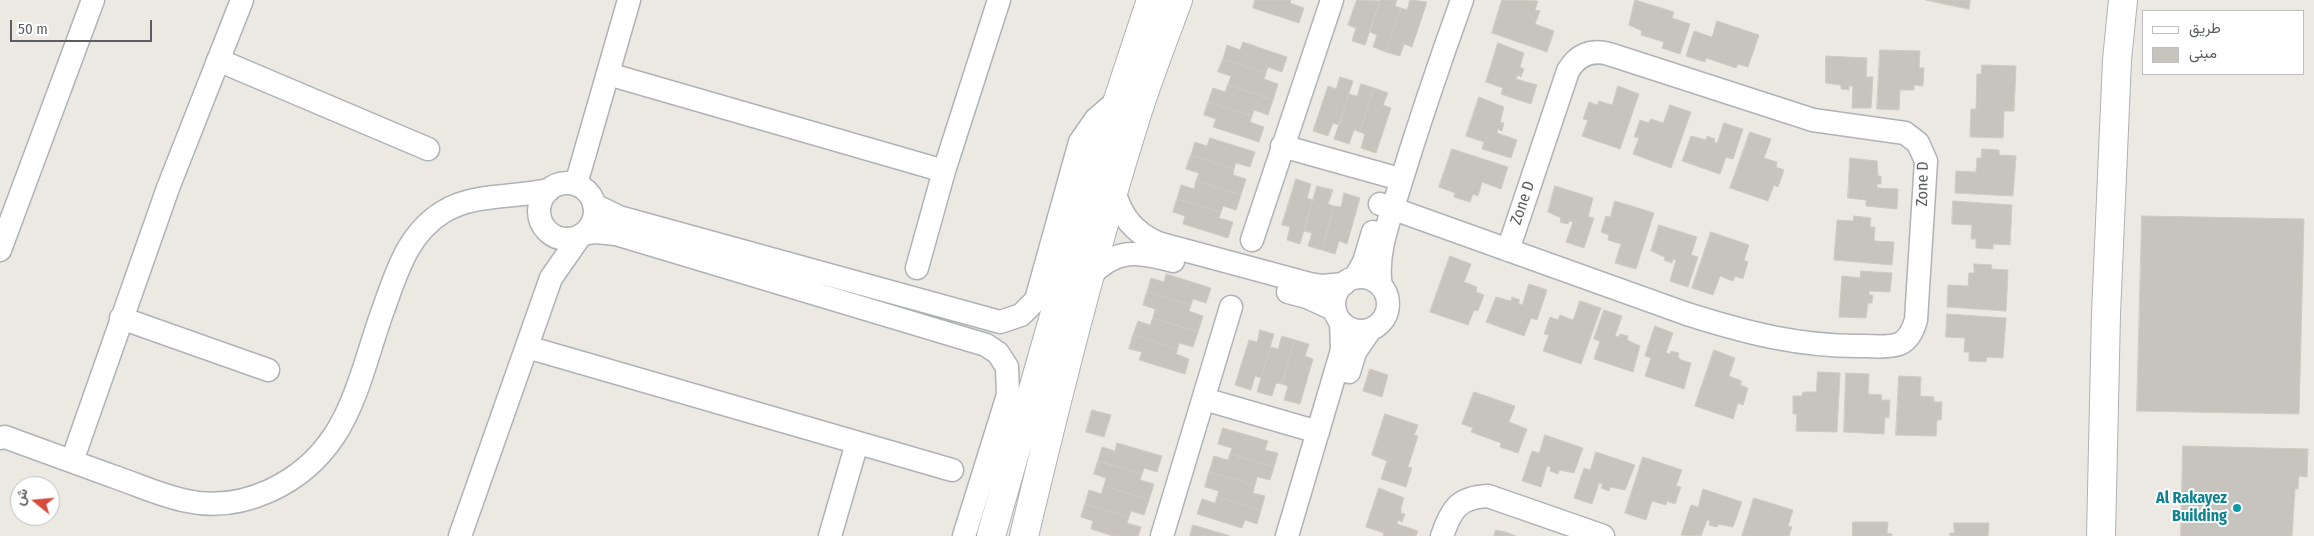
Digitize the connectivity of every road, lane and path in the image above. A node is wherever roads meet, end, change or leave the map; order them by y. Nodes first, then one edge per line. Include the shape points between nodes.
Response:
1 (93, 0) edge
2 (242, 0) edge
3 (629, 0) edge
4 (998, 0) edge
5 (1151, 0) edge
6 (1178, 0) edge
7 (1332, 0) edge
8 (1448, 0) edge
9 (1462, 0) edge
10 (2122, 0) edge
11 (218, 60) junction
12 (608, 74) junction
13 (1116, 101) junction
14 (1282, 146) junction
15 (428, 149) dead end
16 (944, 171) junction
17 (1388, 176) junction
18 (576, 184) junction
19 (549, 190) junction
20 (1114, 190) junction
21 (509, 197) junction
22 (594, 205) junction
23 (1387, 207) junction
24 (545, 227) junction
25 (582, 234) junction
26 (1252, 240) dead end
27 (0, 250) edge
28 (1508, 250) junction
29 (917, 268) dead end
30 (1090, 276) junction
31 (551, 278) junction
32 (1349, 281) junction
33 (1381, 286) junction
34 (929, 302) junction
35 (1231, 307) dead end
36 (1338, 316) junction
37 (121, 318) junction
38 (923, 326) junction
39 (1370, 330) junction
40 (527, 348) junction
41 (268, 370) dead end
42 (1204, 399) junction
43 (1318, 432) junction
44 (2, 435) edge
45 (857, 443) junction
46 (72, 461) junction
47 (952, 470) dead end
48 (460, 536) edge
49 (830, 536) edge
50 (964, 536) edge
51 (991, 536) edge
52 (1024, 536) edge
53 (1162, 536) edge
54 (1287, 536) edge
55 (1301, 536) edge
56 (1442, 536) edge
57 (1603, 536) edge
58 (2101, 536) edge

1 - 27 street
2 - 11 street
3 - 12 street
4 - 16 street
5 - 13 street
6 - 20 street
7 - 14 street
8 - 17 street
9 - 23 street
10 - 58 street via 2106,314
11 - 15 street
11 - 37 street
12 - 16 street
12 - 18 street
13 - 34 street via 1096,119 1080,142 1039,292 1030,307 1022,315 1000,322
13 - 51 street
14 - 17 street
14 - 26 street
16 - 29 street
17 - 23 street
18 - 19 street via 562,183
18 - 22 street via 588,192
19 - 21 street
19 - 24 street via 540,209
20 - 30 street
20 - 32 street via 1125,219 1135,230 1158,243 1310,284 1322,286
21 - 24 street via 527,208
21 - 46 street via 460,204 429,222 417,234 399,266 342,421 318,456 286,482 256,496 207,504 167,496
22 - 25 street via 592,224
22 - 34 street via 619,217
23 - 28 street, Zone D
23 - 32 street via 1364,262
23 - 33 street via 1380,257
24 - 25 street via 568,238
24 - 31 street via 553,262
25 - 31 street
25 - 38 street via 616,234
28 - 28 street, Zone D via 1687,314 1776,340 1850,347 1893,346 1910,335 1916,320 1926,161 1918,143 1905,133 1812,120 1609,54 1594,52 1578,58 1568,71
30 - 36 street via 1100,264 1114,257 1143,254 1307,297
30 - 52 street via 1067,355
31 - 40 street
32 - 33 street via 1369,278
32 - 36 street via 1336,296
33 - 39 street via 1386,293 1387,311 1384,319
34 - 38 street
35 - 42 street
36 - 39 street via 1354,330
36 - 43 street via 1342,350
37 - 41 street
37 - 46 street
38 - 50 street via 991,348 1003,360 1009,376 1008,395
39 - 55 street via 1355,352
40 - 45 street
40 - 48 street
42 - 43 street
42 - 53 street
43 - 54 street
44 - 46 street
45 - 47 street
45 - 49 street
56 - 57 street via 1454,509 1475,496 1488,496

